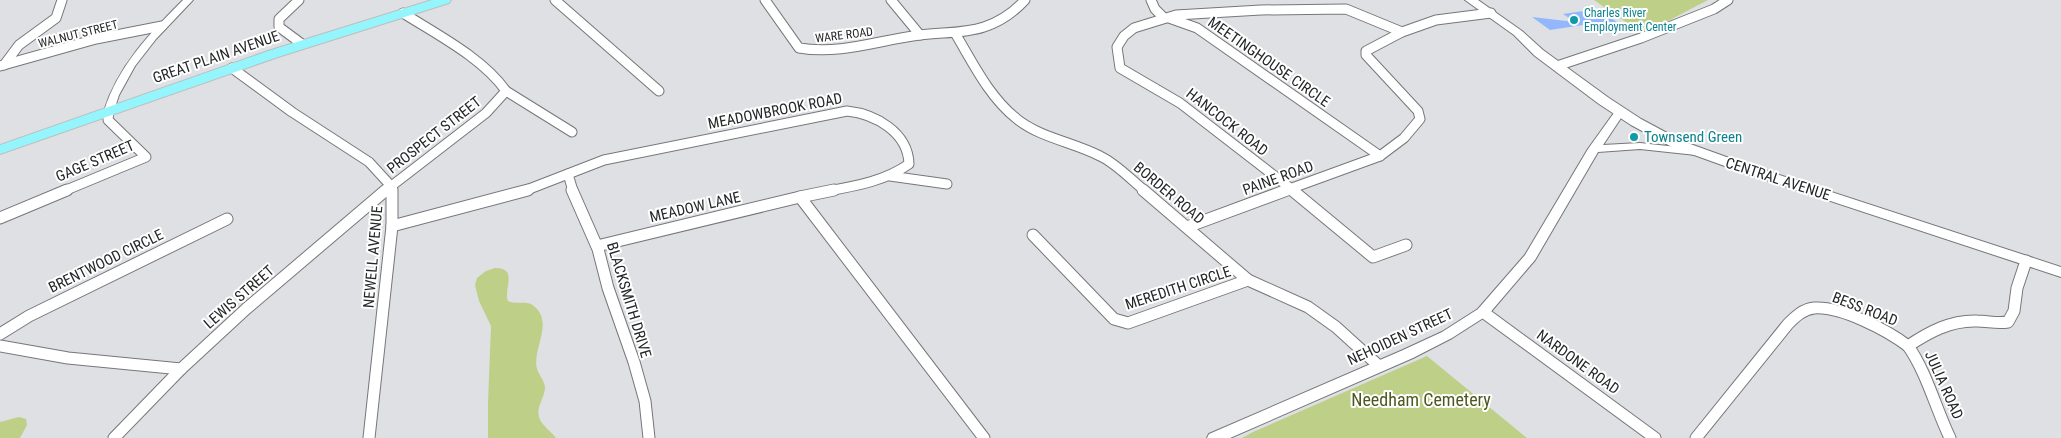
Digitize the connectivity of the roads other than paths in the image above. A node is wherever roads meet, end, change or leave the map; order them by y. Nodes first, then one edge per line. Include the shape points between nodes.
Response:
1 (62, 0) edge
2 (188, 0) edge
3 (299, 0) edge
4 (445, 0) edge
5 (555, 0) edge
6 (765, 0) edge
7 (891, 0) edge
8 (1025, 0) edge
9 (1151, 0) edge
10 (1471, 0) edge
11 (1728, 0) edge
12 (403, 12) junction
13 (1491, 13) junction
14 (1163, 17) junction
15 (162, 26) junction
16 (1402, 32) junction
17 (956, 33) junction
18 (920, 35) junction
19 (302, 44) junction
20 (2, 65) edge
21 (1557, 66) junction
22 (232, 68) junction
23 (506, 91) junction
24 (658, 91) dead end
25 (109, 111) junction
26 (1620, 112) junction
27 (572, 132) dead end
28 (1594, 149) junction
29 (0, 150) edge
30 (1698, 153) junction
31 (1380, 156) junction
32 (568, 174) junction
33 (889, 176) junction
34 (947, 184) dead end
35 (391, 186) junction
36 (1291, 189) junction
37 (800, 197) junction
38 (0, 218) edge
39 (227, 219) dead end
40 (392, 226) junction
41 (1187, 227) junction
42 (1033, 235) dead end
43 (1406, 245) dead end
44 (597, 246) junction
45 (2026, 261) junction
46 (2061, 272) edge
47 (1248, 280) junction
48 (1483, 312) junction
49 (0, 334) edge
50 (0, 346) edge
51 (1908, 346) junction
52 (1379, 366) junction
53 (181, 369) junction
54 (114, 438) edge
55 (370, 438) edge
56 (650, 438) edge
57 (984, 438) edge
58 (1215, 438) edge
59 (1655, 438) edge
60 (1696, 438) edge
61 (1950, 438) edge

1 - 20 street via 56,18 19,46
2 - 15 street
3 - 19 street via 279,19 279,27
4 - 12 main road, GREAT PLAIN AVENUE
5 - 24 street
6 - 18 street, WARE ROAD via 799,48 808,51 824,52
7 - 18 street
8 - 17 street, WARE ROAD via 994,23
9 - 14 street
10 - 13 main road, CENTRAL AVENUE
11 - 21 street via 1714,9 1641,38
12 - 19 main road, GREAT PLAIN AVENUE
12 - 23 street via 489,71 504,84
13 - 16 street via 1436,20
13 - 21 main road, CENTRAL AVENUE
14 - 16 street, MEETINGHOUSE CIRCLE via 1202,12 1346,9
14 - 31 street, MEETINGHOUSE CIRCLE via 1198,28
14 - 36 street, HANCOCK ROAD via 1134,28 1124,36 1117,48 1120,68 1165,92
15 - 20 street, WALNUT STREET
15 - 25 street via 138,55 111,100
16 - 31 street via 1366,51 1366,55 1418,111 1420,119 1404,138
17 - 18 street, WARE ROAD
17 - 41 street, BORDER ROAD via 1002,107 1017,120 1109,161
19 - 22 main road, GREAT PLAIN AVENUE
21 - 26 main road, CENTRAL AVENUE
22 - 25 main road, GREAT PLAIN AVENUE
22 - 35 street, NEWELL AVENUE via 369,162
23 - 27 street
23 - 35 street, PROSPECT STREET via 486,113
25 - 29 main road, GREAT PLAIN AVENUE
25 - 38 street, GAGE STREET via 108,120 146,157
26 - 28 street, NEHOIDEN STREET
26 - 30 main road, CENTRAL AVENUE
28 - 30 street via 1649,146
28 - 48 street, NEHOIDEN STREET via 1530,257
30 - 45 main road, CENTRAL AVENUE
31 - 36 street, PAINE ROAD
32 - 33 street, MEADOWBROOK ROAD via 604,160 848,110 869,115 886,125 908,150 909,164
32 - 40 street, MEADOWBROOK ROAD via 504,198
32 - 44 street, BLACKSMITH DRIVE via 570,190
33 - 34 street
33 - 37 street, MEADOWBROOK ROAD
35 - 40 street, NEWELL AVENUE
35 - 53 street, LEWIS STREET via 246,308
36 - 41 street, PAINE ROAD
36 - 43 street, HANCOCK ROAD via 1373,257
37 - 44 street, MEADOW LANE
37 - 57 street
39 - 49 street, BRENTWOOD CIRCLE via 29,316
40 - 55 street, NEWELL AVENUE
41 - 47 street, BORDER ROAD
42 - 47 street, MEREDITH CIRCLE via 1114,319 1128,323
44 - 56 street, BLACKSMITH DRIVE via 649,419
45 - 46 main road, CENTRAL AVENUE
45 - 51 street, BESS ROAD via 2016,291 2016,306 2008,322 1995,325 1975,320 1936,328
47 - 52 street, BORDER ROAD via 1317,314
48 - 52 street, NEHOIDEN STREET via 1447,336
48 - 59 street, NARDONE ROAD
50 - 53 street via 78,360
51 - 60 street, BESS ROAD via 1898,337 1841,314 1817,307 1804,310 1788,324
51 - 61 street, JULIA ROAD via 1917,359
52 - 58 street, NEHOIDEN STREET
53 - 54 street, LEWIS STREET

